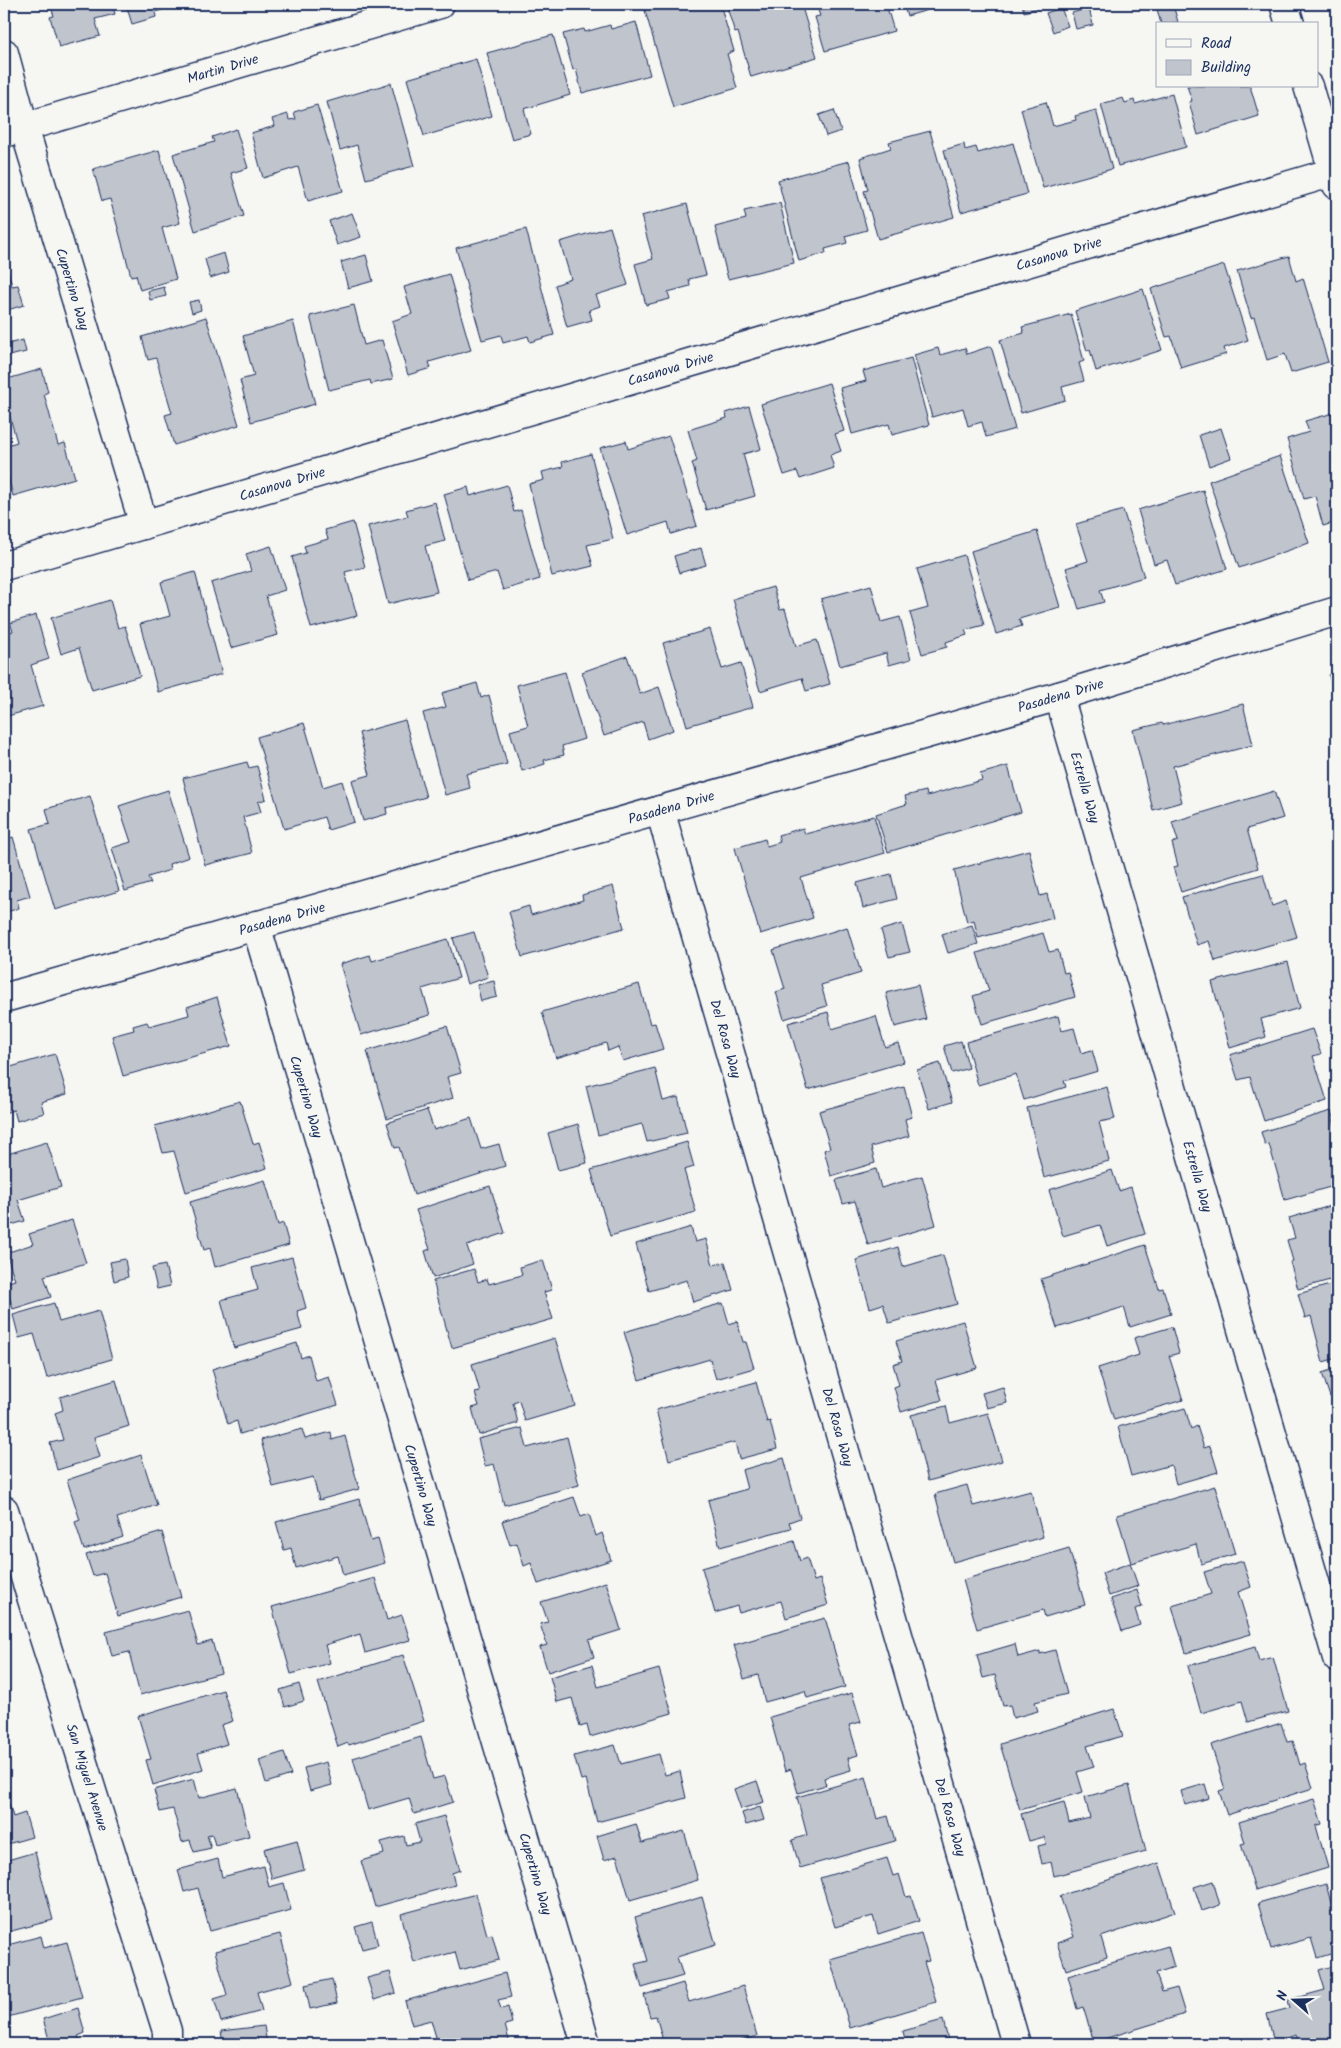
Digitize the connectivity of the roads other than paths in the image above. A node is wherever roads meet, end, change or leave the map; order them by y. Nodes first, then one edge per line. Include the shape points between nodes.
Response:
1 (440, 4) edge
2 (1284, 4) edge
3 (1289, 22) edge
4 (4, 53) edge
5 (1309, 88) edge
6 (14, 130) edge
7 (1336, 176) edge
8 (144, 525) junction
9 (4, 566) edge
10 (1337, 611) edge
11 (1059, 696) junction
12 (660, 810) junction
13 (256, 925) junction
14 (4, 998) edge
15 (4, 1510) edge
16 (1337, 1658) edge
17 (167, 2044) edge
18 (586, 2044) edge
19 (1016, 2044) edge

1 - 6 street, Martin Drive
2 - 3 street
4 - 6 street, Cupertino Way
5 - 7 street
6 - 8 street, Cupertino Way
7 - 8 street, Casanova Drive
8 - 9 street, Casanova Drive
10 - 11 street, Pasadena Drive
11 - 12 street, Pasadena Drive
11 - 16 street, Estrella Way
12 - 13 street, Pasadena Drive
12 - 19 street, Del Rosa Way
13 - 14 street, Pasadena Drive
13 - 18 street, Cupertino Way
15 - 17 street, San Miguel Avenue via 167,2031

